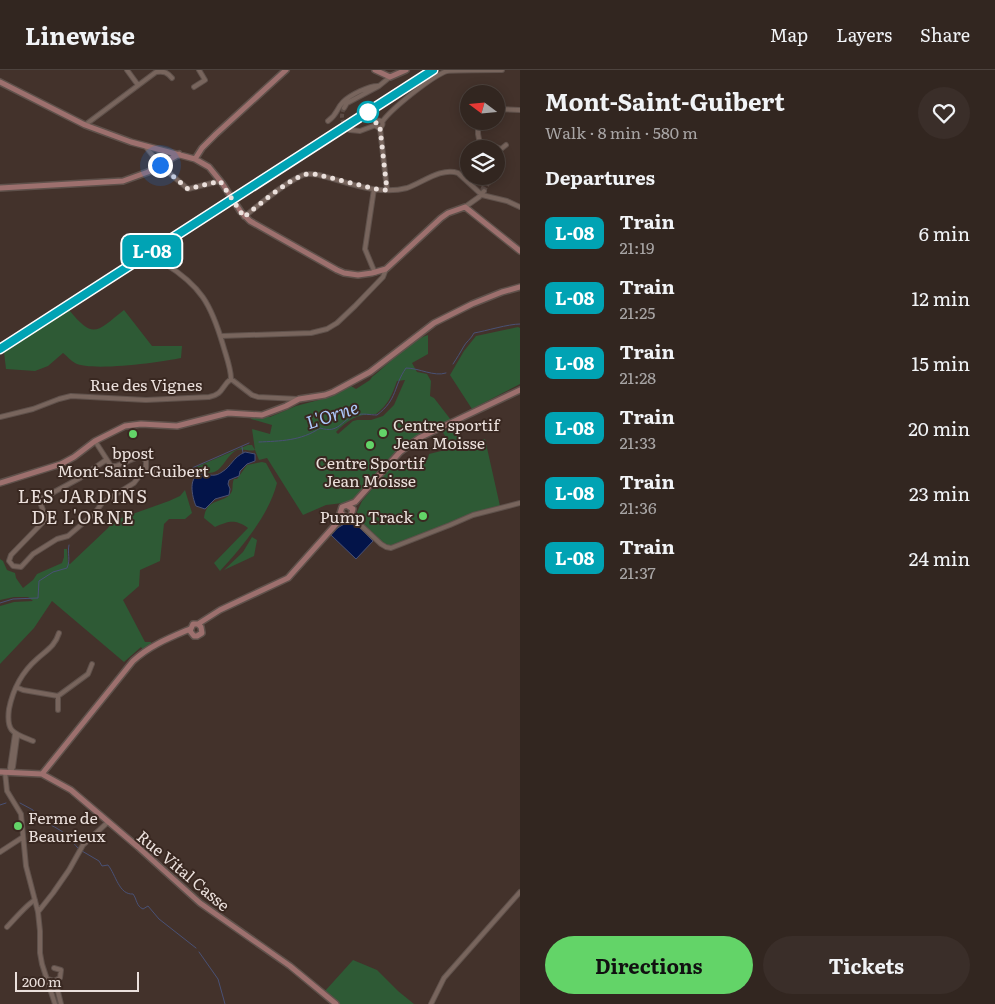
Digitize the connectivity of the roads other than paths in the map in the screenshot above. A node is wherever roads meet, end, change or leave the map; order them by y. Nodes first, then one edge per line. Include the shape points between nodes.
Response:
1 (127, 70) edge
2 (199, 70) edge
3 (286, 70) edge
4 (375, 70) edge
5 (406, 70) edge
6 (502, 70) edge
7 (390, 77) junction
8 (172, 78) dead end
9 (0, 82) edge
10 (138, 86) junction
11 (379, 86) junction
12 (194, 88) dead end
13 (344, 108) dead end
14 (505, 109) edge
15 (520, 110) edge
16 (328, 121) dead end
17 (85, 125) junction
18 (378, 127) junction
19 (350, 130) dead end
20 (144, 145) junction
21 (178, 154) junction
22 (196, 159) junction
23 (160, 165) junction
24 (221, 182) junction
25 (0, 188) edge
26 (374, 189) junction
27 (387, 190) junction
28 (483, 192) junction
29 (520, 207) edge
30 (465, 208) junction
31 (243, 215) junction
32 (520, 251) edge
33 (164, 263) dead end
34 (386, 269) junction
35 (375, 272) junction
36 (520, 287) edge
37 (221, 336) junction
38 (231, 379) junction
39 (520, 390) edge
40 (299, 399) junction
41 (0, 417) edge
42 (95, 441) junction
43 (106, 460) junction
44 (146, 472) junction
45 (176, 475) dead end
46 (0, 483) edge
47 (520, 503) edge
48 (350, 508) junction
49 (341, 513) junction
50 (349, 517) junction
51 (337, 523) junction
52 (200, 626) junction
53 (190, 632) junction
54 (60, 633) dead end
55 (92, 664) dead end
56 (16, 687) junction
57 (58, 696) junction
58 (58, 710) dead end
59 (16, 734) junction
60 (32, 741) dead end
61 (5, 772) edge
62 (42, 774) junction
63 (108, 822) junction
64 (23, 837) junction
65 (0, 852) edge
66 (520, 892) edge
67 (35, 900) junction
68 (38, 912) junction
69 (7, 927) dead end
70 (54, 968) dead end
71 (48, 982) junction
72 (55, 1004) edge
73 (60, 1004) edge
74 (336, 1004) edge
75 (431, 1004) edge

1 - 10 street
2 - 12 street via 205,80
3 - 22 street via 216,134
4 - 7 street
5 - 7 street
6 - 18 street via 448,71 416,91 382,122 377,121
7 - 11 street
8 - 10 street via 168,73 156,72
9 - 17 street
10 - 17 street
11 - 13 street
11 - 16 street via 371,86 346,100
14 - 15 street
17 - 20 street
18 - 19 street via 360,132
18 - 27 street
20 - 21 street
20 - 23 street
21 - 22 street
21 - 23 street
22 - 24 street
23 - 24 street via 188,189
23 - 25 street via 123,180
24 - 31 street, bridge
26 - 27 street
26 - 31 street via 309,174
26 - 35 street via 365,246
27 - 28 street via 410,187 451,171
28 - 29 street
28 - 30 street
30 - 32 street
30 - 34 street via 447,214
31 - 35 street via 340,271 358,275
33 - 37 street via 198,288 213,312
34 - 35 street
34 - 37 street via 383,277 355,306 327,329 311,333
36 - 40 street via 434,323 370,372 333,392
37 - 38 street
38 - 40 street via 258,397
38 - 41 street, Rue des Vignes via 220,393 209,397 146,400 71,396
39 - 48 street via 420,438 400,452
40 - 42 street via 262,415 228,413 177,426 134,424
42 - 43 street
42 - 46 street via 54,467
43 - 44 street via 114,466 142,456 146,461
43 - 44 street via 43,498 41,505 45,520 11,555 9,561 12,565 22,566 57,539 68,536 102,504
44 - 45 street
47 - 50 street via 473,515 391,548 381,544
48 - 49 street via 342,506
48 - 50 street
49 - 50 street
49 - 51 street
50 - 51 street
51 - 52 street via 286,580 224,608
52 - 53 street via 193,624
52 - 53 street via 202,632 199,635
53 - 62 street via 163,641 133,661
54 - 56 street via 54,645 33,663
55 - 57 street via 88,674
56 - 57 street
56 - 59 street via 8,718 9,727
57 - 58 street
59 - 60 street
59 - 61 street via 13,767
61 - 62 street, Rue Vital Casse
61 - 64 street via 7,791 21,814
62 - 63 street, Rue Vital Casse via 71,790
63 - 68 street via 83,845
63 - 74 street, Rue Vital Casse via 200,903 302,975
64 - 65 street
64 - 67 street
66 - 75 street via 444,978
67 - 68 street
67 - 69 street via 30,901
68 - 71 street via 40,953
70 - 71 street via 60,970 60,978
71 - 72 street
71 - 73 street via 57,988

